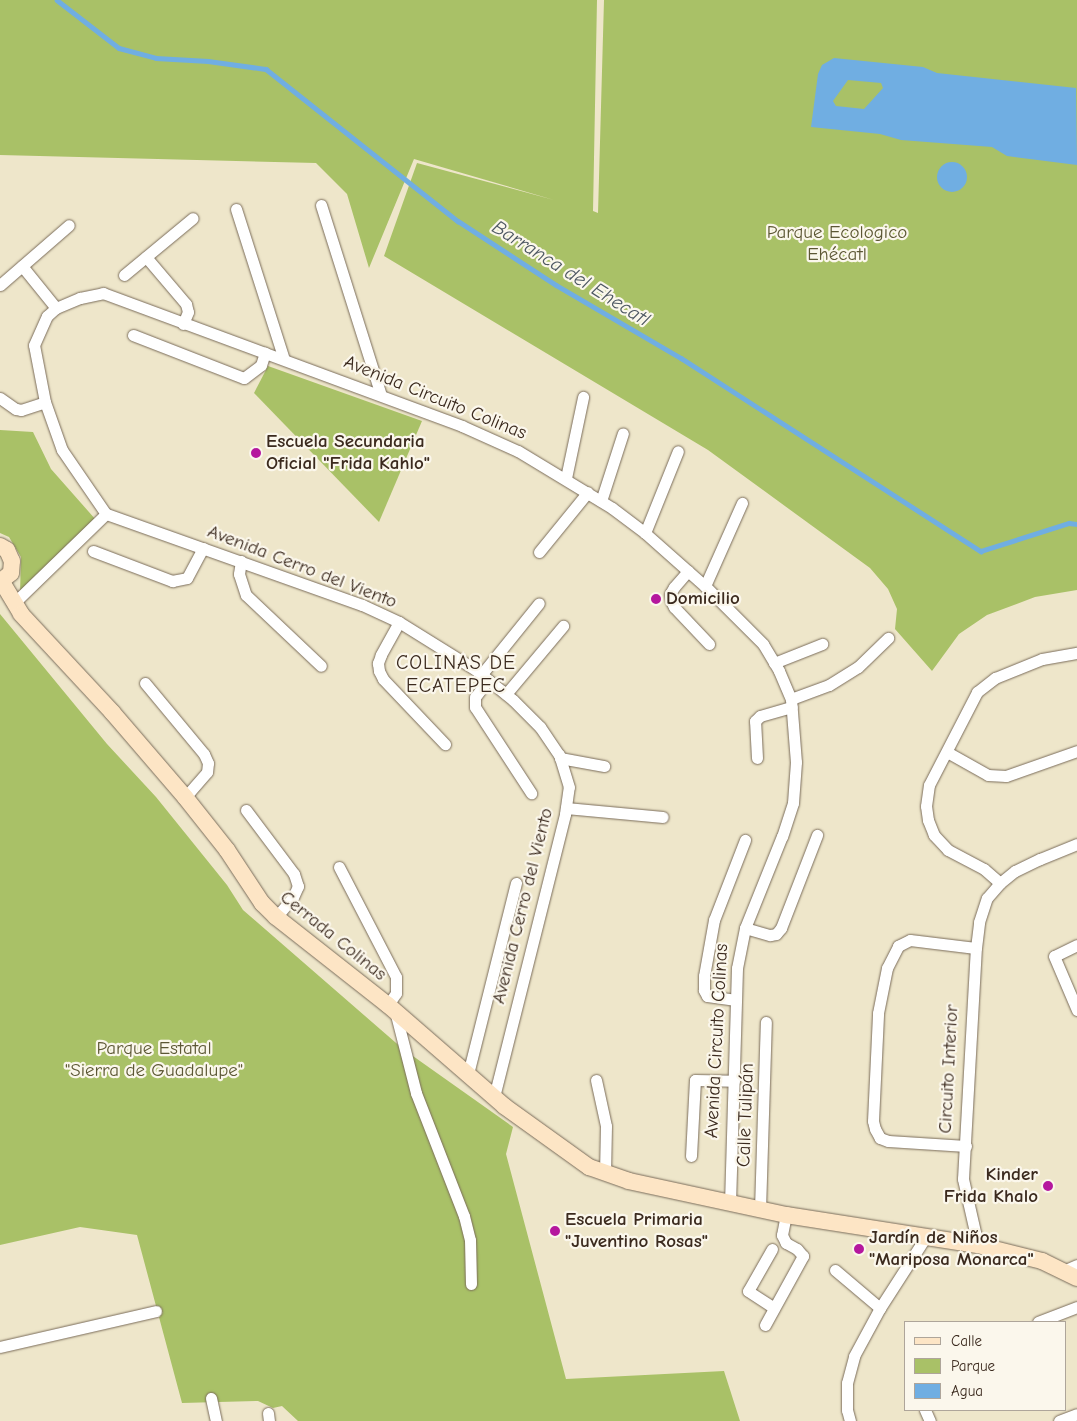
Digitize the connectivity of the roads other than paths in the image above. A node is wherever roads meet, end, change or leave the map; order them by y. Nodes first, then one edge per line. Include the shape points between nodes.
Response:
1 (321, 205) dead end
2 (236, 209) dead end
3 (193, 218) dead end
4 (69, 226) dead end
5 (146, 257) junction
6 (22, 266) junction
7 (124, 274) dead end
8 (0, 285) edge
9 (56, 308) junction
10 (183, 324) junction
11 (133, 335) dead end
12 (264, 352) junction
13 (284, 360) junction
14 (381, 396) junction
15 (583, 397) dead end
16 (0, 398) edge
17 (45, 402) junction
18 (623, 433) dead end
19 (678, 451) dead end
20 (566, 478) junction
21 (588, 492) junction
22 (601, 501) junction
23 (742, 503) dead end
24 (106, 514) junction
25 (645, 533) junction
26 (0, 546) edge
27 (203, 548) junction
28 (93, 551) dead end
29 (539, 552) dead end
30 (241, 561) junction
31 (688, 571) junction
32 (1, 582) edge
33 (705, 586) junction
34 (14, 603) junction
35 (539, 603) dead end
36 (399, 622) junction
37 (564, 626) dead end
38 (888, 638) dead end
39 (709, 644) dead end
40 (822, 644) dead end
41 (1077, 653) edge
42 (774, 663) junction
43 (321, 666) dead end
44 (484, 677) junction
45 (145, 684) dead end
46 (506, 694) junction
47 (792, 703) junction
48 (445, 744) dead end
49 (1077, 751) edge
50 (947, 752) junction
51 (560, 758) junction
52 (757, 758) dead end
53 (604, 766) dead end
54 (531, 793) dead end
55 (185, 797) junction
56 (566, 808) junction
57 (246, 810) dead end
58 (663, 817) dead end
59 (817, 835) dead end
60 (745, 840) dead end
61 (1077, 844) edge
62 (339, 867) dead end
63 (516, 883) dead end
64 (1000, 883) junction
65 (276, 917) junction
66 (744, 928) junction
67 (1077, 945) edge
68 (976, 948) junction
69 (736, 1000) junction
70 (391, 1008) junction
71 (1077, 1010) edge
72 (766, 1022) dead end
73 (468, 1074) junction
74 (596, 1080) dead end
75 (734, 1081) junction
76 (494, 1097) junction
77 (966, 1146) junction
78 (691, 1156) dead end
79 (605, 1174) junction
80 (730, 1202) junction
81 (760, 1209) junction
82 (786, 1215) junction
83 (926, 1238) junction
84 (978, 1245) junction
85 (772, 1249) dead end
86 (835, 1270) dead end
87 (1072, 1271) edge
88 (471, 1284) dead end
89 (1077, 1306) edge
90 (774, 1308) junction
91 (880, 1308) junction
92 (156, 1311) dead end
93 (1040, 1321) edge
94 (765, 1325) dead end
95 (0, 1347) edge
96 (211, 1398) dead end
97 (1077, 1414) edge
98 (216, 1421) edge
99 (850, 1421) edge
100 (1059, 1421) edge

1 - 14 street
2 - 13 street
3 - 5 street
4 - 6 street
5 - 7 street
5 - 10 street via 186,304 188,312
6 - 8 street
6 - 9 street
9 - 10 street, Avenida Circuito Colinas via 103,293
9 - 17 street via 47,316 34,345
10 - 12 street, Avenida Circuito Colinas
11 - 12 street via 244,378 261,364
12 - 13 street, Avenida Circuito Colinas
13 - 14 street, Avenida Circuito Colinas
14 - 20 street, Avenida Circuito Colinas via 462,426
15 - 20 street
16 - 17 street via 21,410
17 - 24 street via 62,450
18 - 22 street
19 - 25 street
20 - 21 street, Avenida Circuito Colinas
21 - 22 street, Avenida Circuito Colinas
21 - 29 street
22 - 25 street, Avenida Circuito Colinas
23 - 33 street
24 - 27 street, Avenida Cerro del Viento
24 - 34 street
25 - 31 street, Avenida Circuito Colinas
26 - 32 main road, Cerrada Colinas via 7,550 12,561 11,573
27 - 28 street via 187,578 172,581
27 - 30 street, Avenida Cerro del Viento
30 - 36 street, Avenida Cerro del Viento via 362,605
30 - 43 street via 239,574 246,595
31 - 33 street, Avenida Circuito Colinas
31 - 39 street via 670,594 671,601
32 - 34 main road, Cerrada Colinas
33 - 42 street, Avenida Circuito Colinas via 762,644
34 - 55 main road, Cerrada Colinas
35 - 44 street
36 - 44 street, Avenida Cerro del Viento
36 - 48 street via 381,655 379,671
37 - 46 street
38 - 47 street via 858,667
40 - 42 street
41 - 50 street via 1042,659 996,678 977,692
42 - 47 street, Avenida Circuito Colinas
44 - 46 street, Avenida Cerro del Viento
44 - 54 street via 475,707
45 - 55 street via 208,763 207,772
46 - 51 street, Avenida Cerro del Viento via 540,726
47 - 52 street via 755,720
47 - 66 street, Avenida Circuito Colinas via 796,762 793,803
49 - 50 street via 1006,776 988,775
50 - 64 street via 930,785 926,806 934,835 948,850 984,869
51 - 53 street
51 - 56 street, Avenida Cerro del Viento via 569,787
55 - 65 main road, Cerrada Colinas via 227,850 262,903
56 - 58 street
56 - 76 street, Avenida Cerro del Viento
57 - 65 street via 294,874 298,886
59 - 66 street via 781,928 770,935
60 - 69 street via 714,920 704,976 707,996
61 - 64 street, Circuito Interior via 1015,871
62 - 70 street via 396,977 396,994
63 - 73 street
64 - 68 street, Circuito Interior via 987,898 979,922
65 - 70 main road, Cerrada Colinas
66 - 69 street, Avenida Circuito Colinas via 737,968
67 - 71 street via 1054,956
68 - 77 street, Circuito Interior
68 - 77 street via 910,940 898,946 886,968 878,1013 874,1130 880,1138 888,1141
69 - 75 street, Avenida Circuito Colinas
70 - 73 main road, Cerrada Colinas
70 - 88 street via 416,1093 464,1216 470,1240
72 - 81 street, Calle Tulipán
73 - 76 main road, Cerrada Colinas
74 - 79 street via 606,1126
75 - 78 street via 695,1080
75 - 80 street, Avenida Circuito Colinas
76 - 79 main road, Cerrada Colinas via 589,1167
77 - 84 street, Circuito Interior via 964,1179
79 - 80 main road, Cerrada Colinas
80 - 81 main road
81 - 82 main road
82 - 83 main road
82 - 90 street via 782,1235 786,1243 803,1256
83 - 84 main road
83 - 91 street
84 - 87 main road
85 - 90 street via 748,1291
86 - 91 street
89 - 93 street
90 - 94 street
91 - 99 street via 854,1356 849,1374 846,1410
92 - 95 street
96 - 98 street
97 - 100 street

